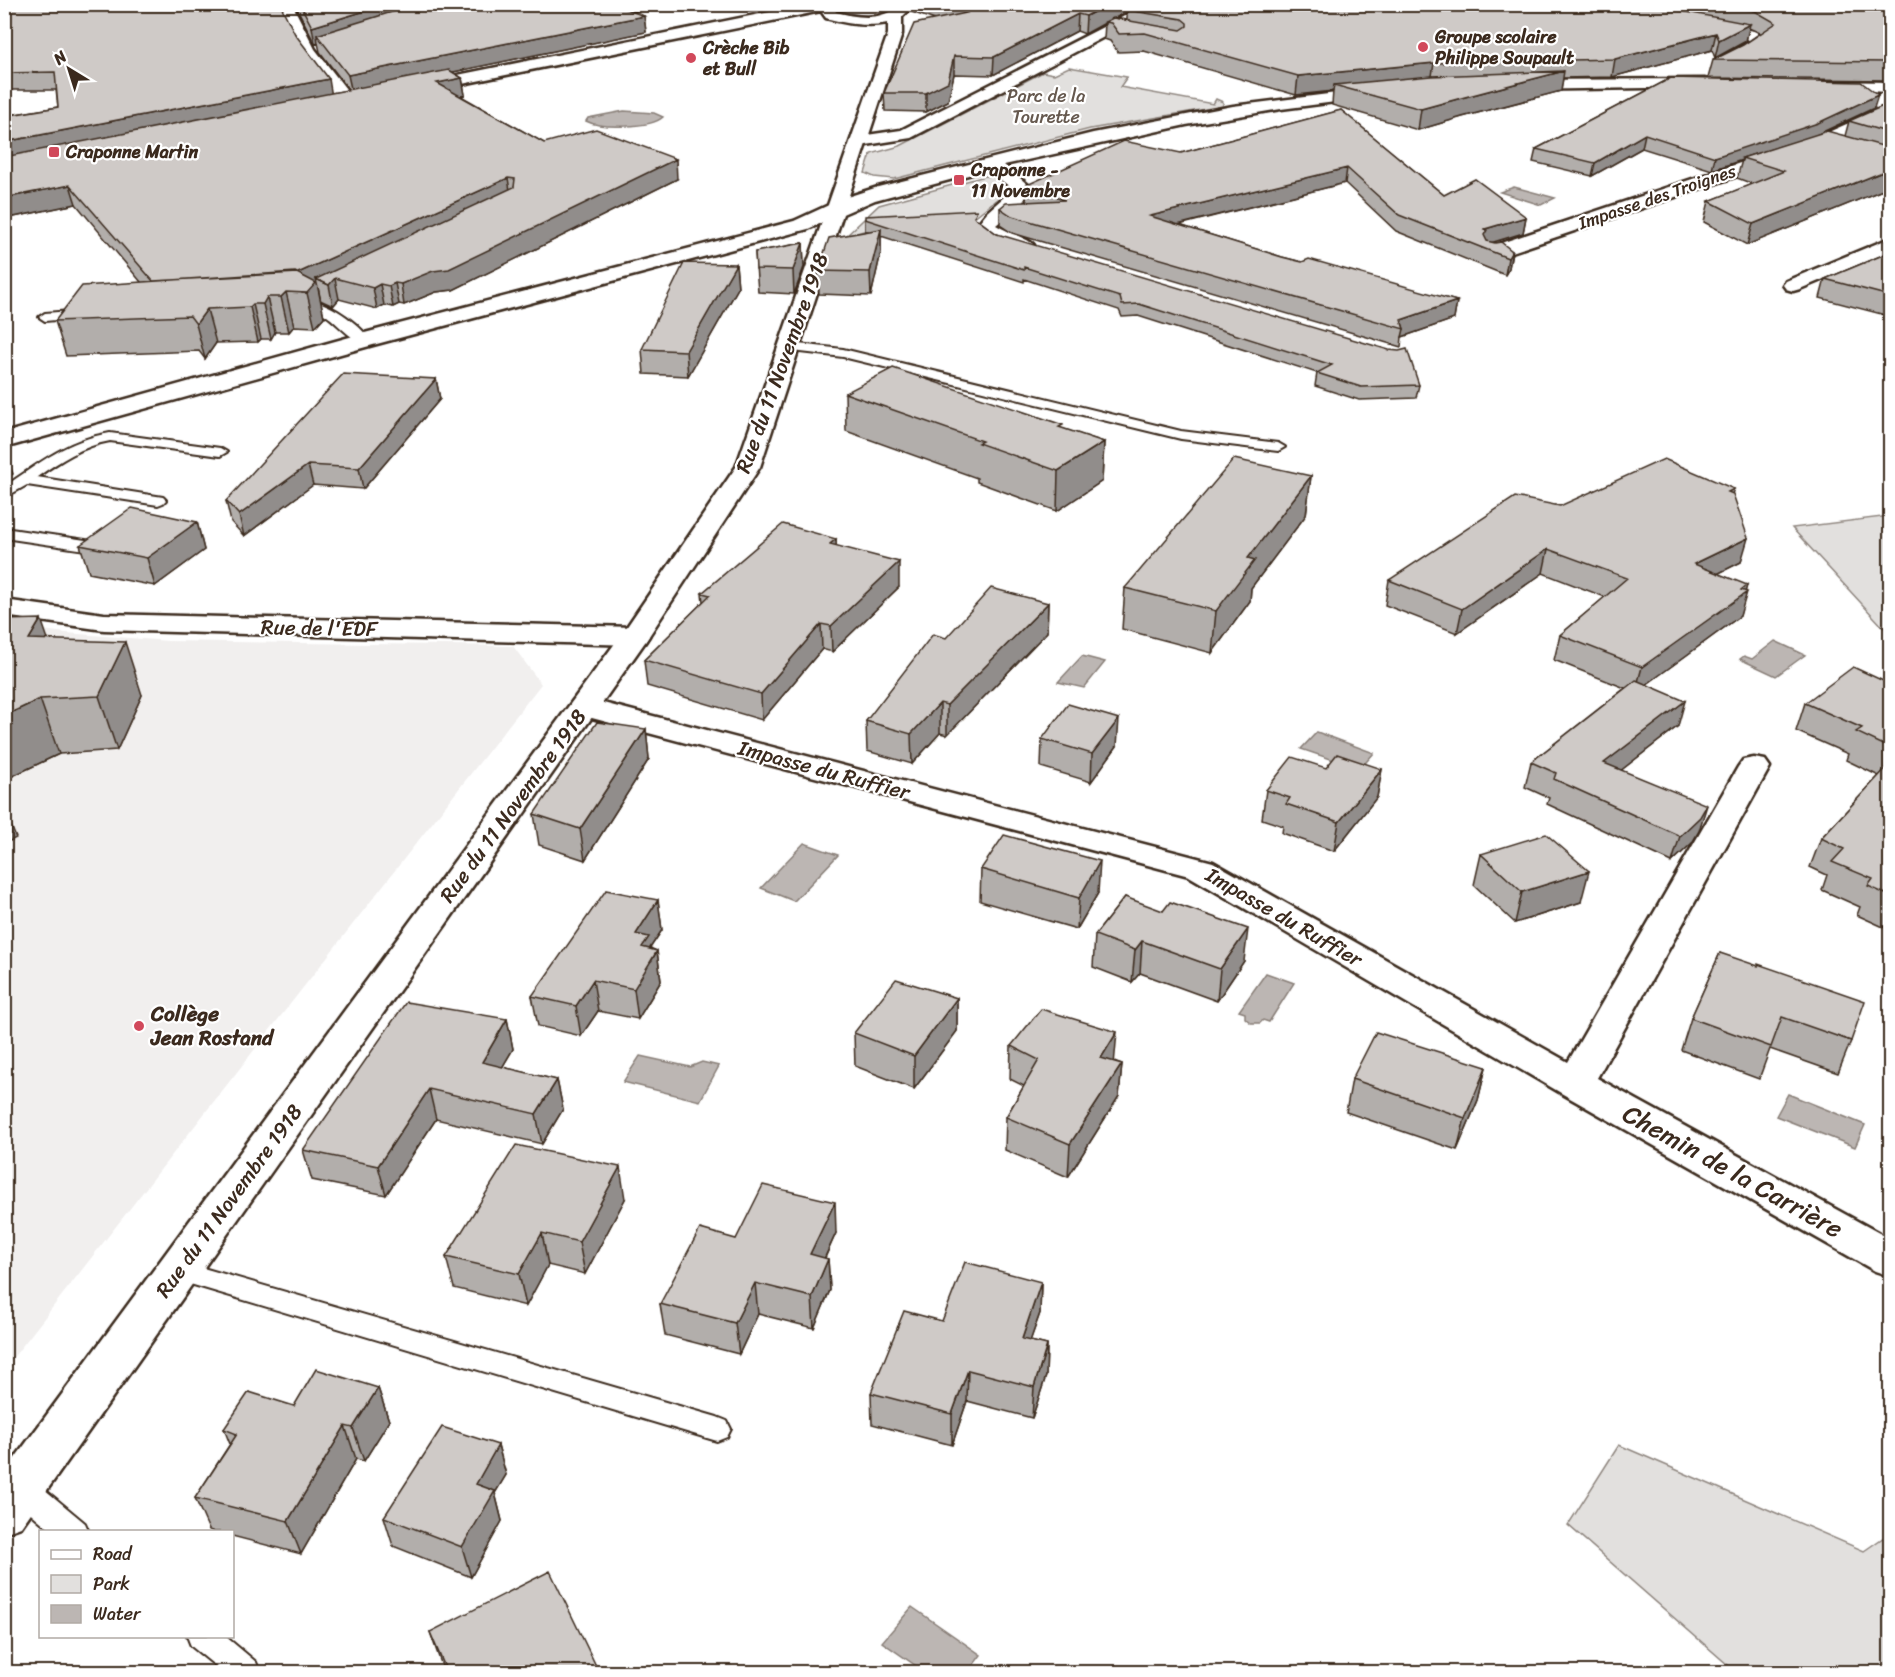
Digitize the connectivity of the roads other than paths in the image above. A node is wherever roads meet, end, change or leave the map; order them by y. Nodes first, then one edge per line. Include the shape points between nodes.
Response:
1 (285, 4) edge
2 (1160, 4) edge
3 (897, 7) edge
4 (832, 8) edge
5 (861, 20) junction
6 (1683, 22) edge
7 (1109, 30) junction
8 (895, 34) junction
9 (1129, 34) edge
10 (1706, 73) junction
11 (1889, 83) edge
12 (1723, 84) edge
13 (1500, 86) edge
14 (1812, 86) edge
15 (1863, 87) junction
16 (406, 90) edge
17 (1391, 92) edge
18 (326, 106) edge
19 (860, 141) junction
20 (1821, 142) junction
21 (1851, 151) edge
22 (991, 164) junction
23 (837, 208) junction
24 (1890, 244) edge
25 (1038, 249) edge
26 (1493, 252) edge
27 (1793, 285) dead end
28 (326, 290) edge
29 (305, 300) junction
30 (281, 302) edge
31 (92, 314) edge
32 (45, 317) dead end
33 (365, 340) junction
34 (789, 347) junction
35 (4, 441) edge
36 (1278, 447) dead end
37 (220, 452) dead end
38 (26, 480) junction
39 (4, 494) edge
40 (158, 500) dead end
41 (4, 533) edge
42 (106, 549) edge
43 (4, 608) edge
44 (635, 636) junction
45 (584, 707) junction
46 (1754, 767) dead end
47 (1575, 1083) junction
48 (1890, 1259) edge
49 (179, 1271) junction
50 (717, 1429) dead end
51 (13, 1500) edge
52 (71, 1530) edge
53 (204, 1638) edge
54 (245, 1672) edge

1 - 18 street via 354,100
2 - 7 street
3 - 5 street
3 - 8 street, Rue du 11 Novembre 1918
4 - 5 street
4 - 16 street via 774,16
5 - 8 street
6 - 10 street via 1750,34 1761,40
7 - 9 lane
7 - 19 street via 905,134
8 - 19 street, Rue du 11 Novembre 1918
10 - 12 street
10 - 13 street
11 - 15 street
14 - 15 street
15 - 20 street, Impasse des Troignes via 1884,106 1885,113
17 - 22 street via 1274,105 1160,124
19 - 23 street, Rue du 11 Novembre 1918
20 - 21 street
20 - 26 street, Impasse des Troignes
22 - 23 street via 867,196
22 - 25 street via 1023,188 1019,197 990,218 985,227 1004,239
23 - 33 street via 801,225
23 - 34 street, Rue du 11 Novembre 1918
24 - 27 street
28 - 29 lane
29 - 30 lane
29 - 33 lane via 326,309
31 - 32 lane
33 - 35 street
34 - 36 lane via 843,353 1181,435
34 - 44 street, Rue du 11 Novembre 1918 via 748,467
37 - 38 lane via 110,437 92,439 71,448
38 - 39 lane
38 - 40 lane
41 - 42 lane
43 - 44 street, Rue de l'EDF via 104,622
44 - 45 street, Rue du 11 Novembre 1918
45 - 47 street, Impasse du Ruffier via 1201,869
45 - 49 street, Rue du 11 Novembre 1918
46 - 47 street
47 - 48 street, Chemin de la Carrière
49 - 50 lane
49 - 51 street, Rue du 11 Novembre 1918
51 - 52 lane
53 - 54 lane

